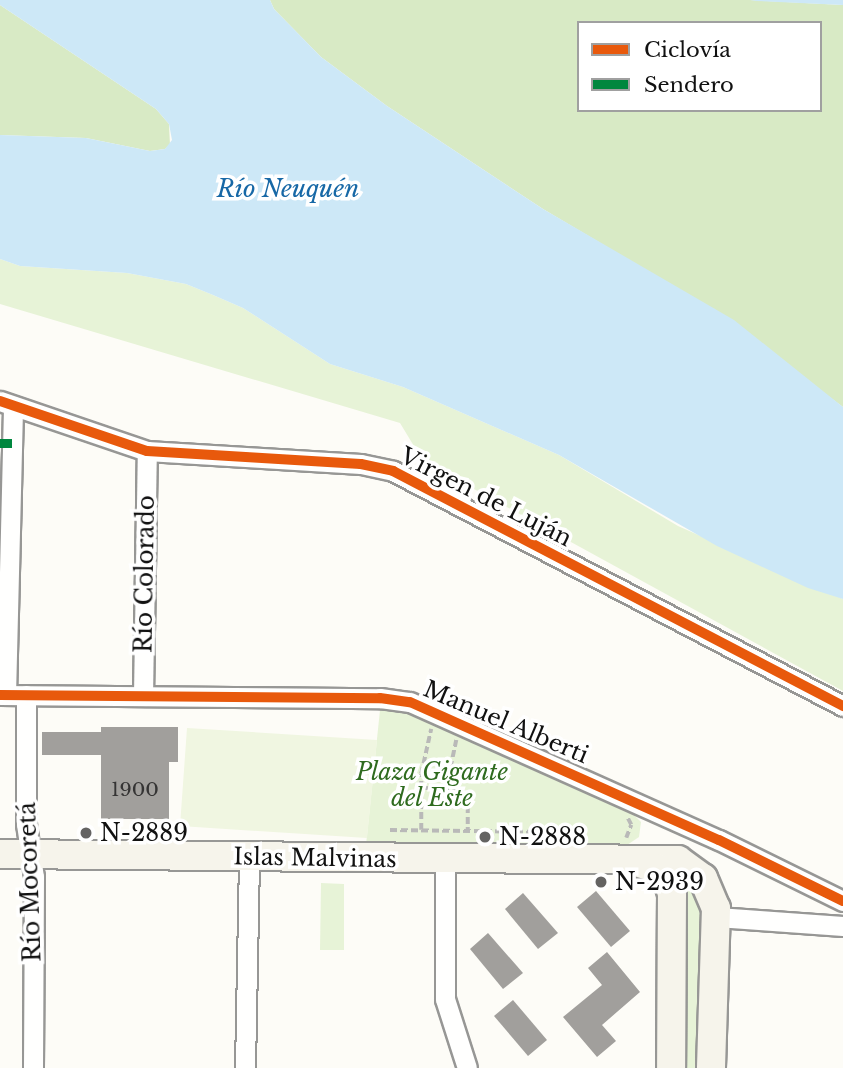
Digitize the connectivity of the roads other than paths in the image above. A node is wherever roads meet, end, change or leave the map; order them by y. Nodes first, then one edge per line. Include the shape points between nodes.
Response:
1 (6, 404) edge
2 (6, 443) edge
3 (147, 452) junction
4 (11, 695) edge
5 (143, 696) junction
6 (843, 706) edge
7 (627, 852) junction
8 (0, 854) edge
9 (32, 854) junction
10 (249, 858) junction
11 (445, 860) junction
12 (843, 901) edge
13 (717, 917) junction
14 (843, 926) edge
15 (33, 1068) edge
16 (245, 1068) edge
17 (467, 1068) edge
18 (671, 1068) edge
19 (711, 1068) edge

1 - 2 street, Río Mocoretá
1 - 3 street, Virgen de Luján
2 - 4 street, Río Mocoretá
3 - 5 street, Río Colorado
3 - 6 street, Virgen de Luján via 361,464 393,471
4 - 5 street, Manuel Alberti
4 - 9 street, Río Mocoretá
5 - 12 street, Manuel Alberti via 380,698 418,704 719,839
7 - 11 main road, Islas Malvinas
7 - 13 main road, Islas Malvinas via 687,864 709,887
7 - 18 main road via 656,868 670,884
8 - 9 main road, Islas Malvinas
9 - 10 main road, Islas Malvinas
9 - 15 street, Río Mocoretá
10 - 11 main road, Islas Malvinas
10 - 16 street
11 - 17 street via 445,999
13 - 14 street
13 - 19 main road

